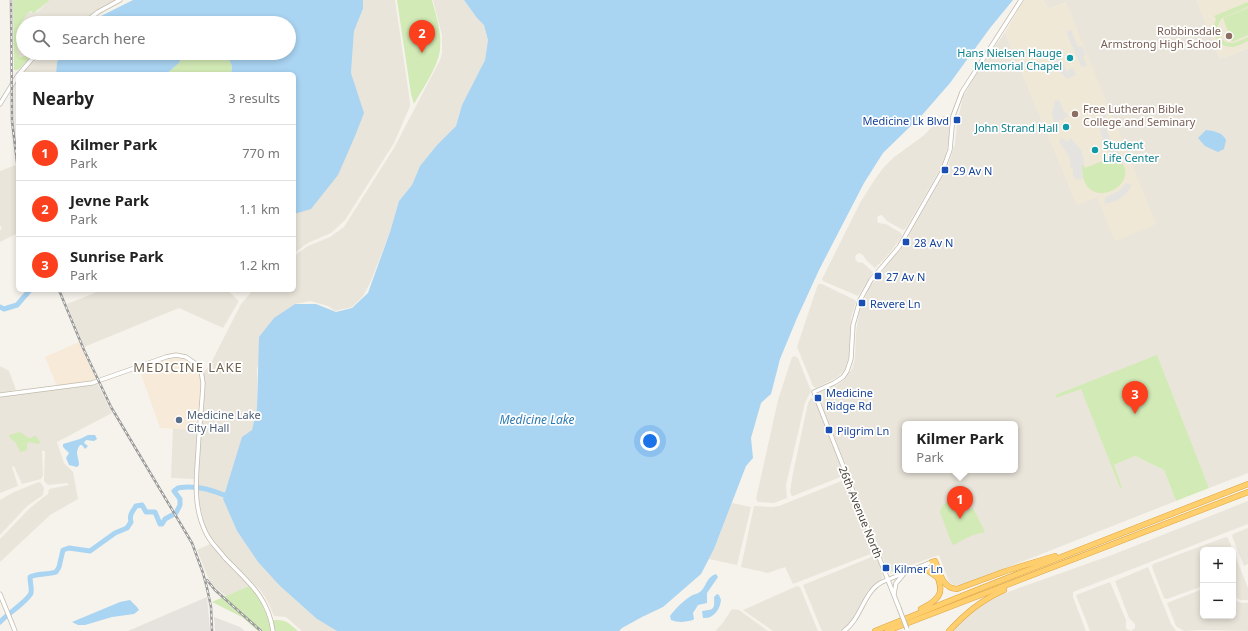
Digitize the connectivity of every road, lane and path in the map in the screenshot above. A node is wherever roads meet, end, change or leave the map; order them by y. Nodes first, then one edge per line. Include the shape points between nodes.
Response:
1 (120, 0) edge
2 (1021, 0) edge
3 (93, 16) edge
4 (31, 60) edge
5 (21, 72) edge
6 (16, 78) edge
7 (0, 104) edge
8 (0, 395) edge
9 (1248, 484) edge
10 (1248, 492) edge
11 (1073, 552) junction
12 (933, 561) junction
13 (910, 571) junction
14 (1041, 573) junction
15 (938, 579) junction
16 (888, 580) junction
17 (0, 594) edge
18 (894, 597) junction
19 (2, 603) edge
20 (892, 624) junction
21 (15, 631) edge
22 (273, 631) edge
23 (844, 631) edge
24 (875, 631) edge
25 (887, 631) edge
26 (908, 631) edge
27 (949, 631) edge

1 - 3 street
2 - 16 street, 26th Avenue North via 966,85 956,106 950,150 945,166 899,247 871,280 860,300 853,325 851,359 847,371 834,383 814,392
4 - 5 street
6 - 7 street
8 - 22 street via 87,384 176,355 186,357 196,364 204,383 195,483 198,512 209,539 258,593 267,607
9 - 11 highway
10 - 14 highway
11 - 12 highway via 1006,571 957,589 944,583
11 - 20 highway
12 - 13 street
12 - 15 highway
13 - 15 highway via 928,570
13 - 16 street
13 - 18 street via 896,583
14 - 25 highway
14 - 27 highway via 979,603
15 - 20 highway via 941,591 935,601
16 - 18 street, 26th Avenue North
16 - 23 street via 871,590 858,616
17 - 19 street
18 - 26 street, 26th Avenue North, bridge
19 - 21 street
20 - 24 highway

